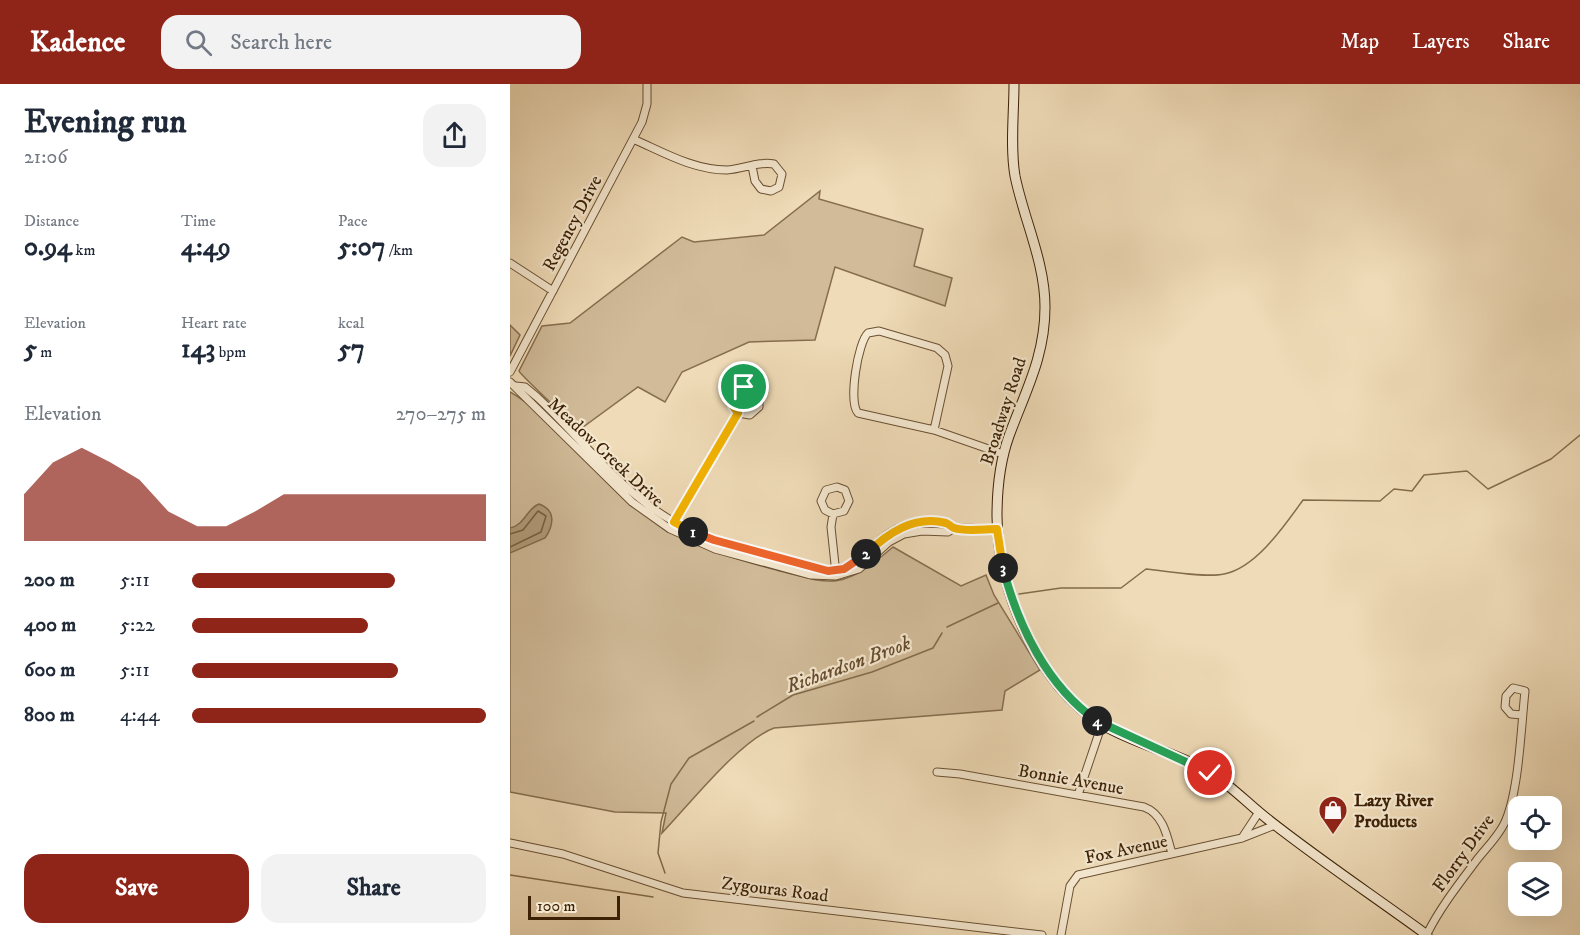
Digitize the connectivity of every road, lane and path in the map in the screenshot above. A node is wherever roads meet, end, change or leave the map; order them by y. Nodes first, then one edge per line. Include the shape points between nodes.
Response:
1 (647, 84) edge
2 (1014, 84) edge
3 (633, 139) junction
4 (752, 166) junction
5 (510, 263) edge
6 (553, 291) junction
7 (510, 372) edge
8 (513, 384) edge
9 (738, 413) junction
10 (934, 430) junction
11 (1004, 454) junction
12 (832, 514) junction
13 (672, 526) junction
14 (997, 529) junction
15 (836, 574) junction
16 (1522, 715) dead end
17 (1102, 724) junction
18 (937, 772) dead end
19 (1078, 795) junction
20 (1259, 812) junction
21 (1275, 825) junction
22 (1242, 838) junction
23 (510, 843) edge
24 (1172, 854) junction
25 (1042, 935) edge
26 (1061, 935) edge
27 (1427, 935) edge

1 - 3 street, Regency Drive via 646,110
2 - 11 main road, Broadway Road via 1015,173 1040,266 1045,307 1038,357
3 - 4 street via 707,169
3 - 6 street, Regency Drive
4 - 4 street via 755,182 761,189 771,191 779,187 783,178 778,166
5 - 6 street
6 - 7 street, Regency Drive
8 - 13 street, Meadow Creek Drive via 525,387 537,397 586,451
9 - 9 street via 750,415 759,407 759,395 753,388 741,387 734,393 732,403
9 - 13 street
10 - 10 street via 862,415 854,409 861,341 868,333 879,331 937,348 945,355 948,366
10 - 11 street
11 - 14 main road, Broadway Road
12 - 12 street via 844,511 849,501 845,490 837,487 828,488 822,498 823,507
12 - 15 street
13 - 15 street, Meadow Creek Drive via 749,554
14 - 15 street via 954,528 948,523 911,524 893,530 877,548
14 - 17 main road, Broadway Road via 1006,581 1029,639 1070,698
16 - 27 street, Florry Drive via 1511,802 1504,823 1436,916
17 - 19 street
17 - 20 main road, Broadway Road via 1210,773
18 - 19 street, Bonnie Avenue
19 - 24 street, Bonnie Avenue via 1153,810
20 - 21 main road, Broadway Road
20 - 22 street
21 - 22 street, Fox Avenue
21 - 27 main road, Broadway Road
22 - 24 street, Fox Avenue
23 - 25 street, Zygouras Road via 562,854 675,892
24 - 26 street, Fox Avenue via 1078,875 1070,885

